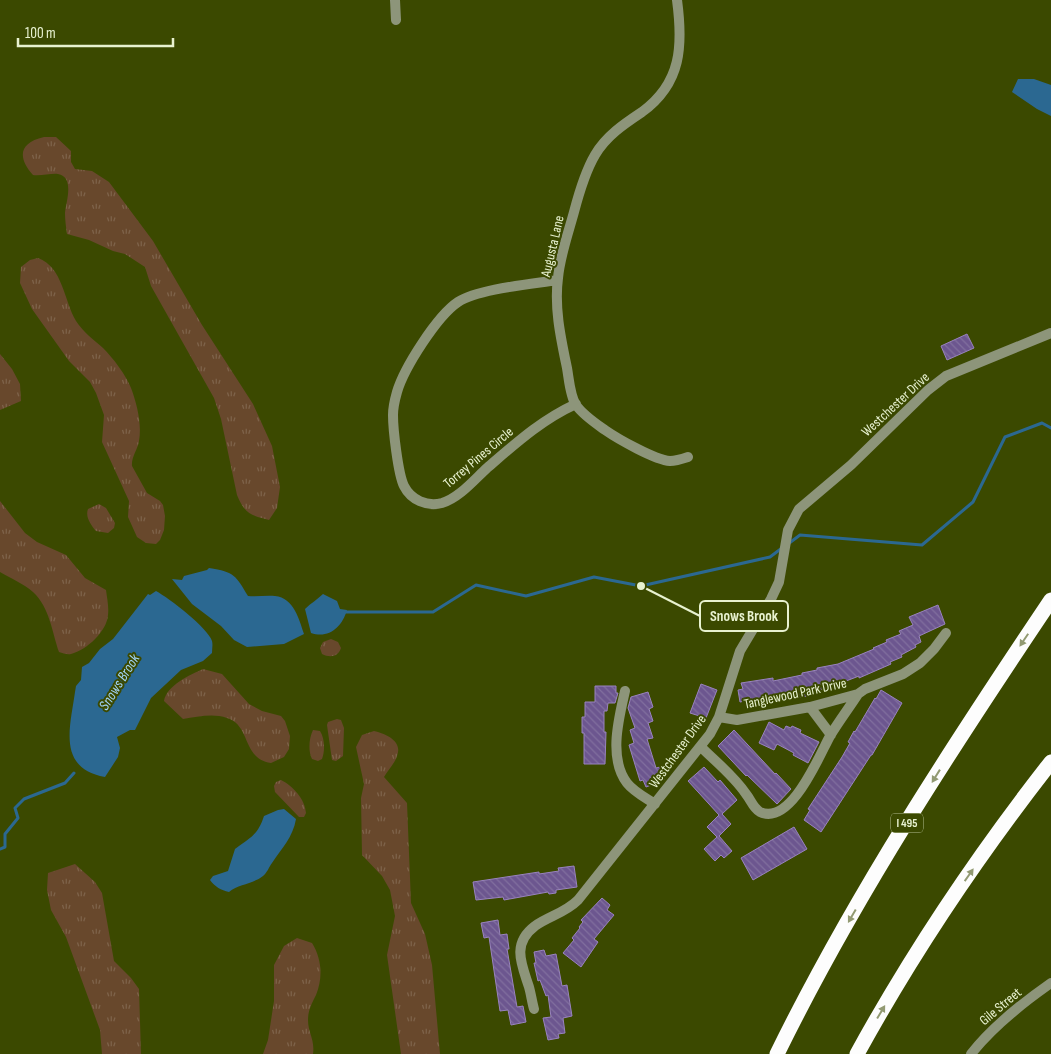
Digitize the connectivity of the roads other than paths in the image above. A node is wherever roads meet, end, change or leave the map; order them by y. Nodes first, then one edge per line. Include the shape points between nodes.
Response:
1 (394, 0) edge
2 (677, 0) edge
3 (396, 20) dead end
4 (558, 280) junction
5 (1051, 333) edge
6 (576, 404) junction
7 (688, 456) dead end
8 (1051, 600) edge
9 (946, 633) dead end
10 (625, 691) dead end
11 (858, 694) junction
12 (810, 707) junction
13 (719, 717) junction
14 (831, 735) junction
15 (701, 747) junction
16 (1051, 762) edge
17 (655, 804) junction
18 (1051, 983) edge
19 (534, 1010) dead end
20 (776, 1054) edge
21 (857, 1054) edge
22 (971, 1054) edge

1 - 3 street
2 - 4 street, Augusta Lane via 680,47 676,69 656,101 620,127 594,155 578,197
4 - 6 street, Augusta Lane via 556,293 560,331
4 - 6 street, Torrey Pines Circle via 469,296 448,311 432,330 408,368 394,403 393,423 404,485 423,503 444,502 463,490 540,424
5 - 13 street, Westchester Drive via 967,366 940,381 799,509 786,539 779,582 740,650
6 - 7 street via 588,418 609,433 660,458 668,461
8 -> 20 highway, I 495 via 918,804
9 - 11 street, Tanglewood Park Drive via 920,664
10 - 17 street via 618,729 619,766 627,783
11 - 12 street, Tanglewood Park Drive
11 - 14 street
12 - 13 street, Tanglewood Park Drive via 737,720
12 - 14 street
13 - 15 street, Westchester Drive
14 - 15 street via 795,797 784,808 770,814 755,809 739,784
15 - 17 street, Westchester Drive
21 -> 16 highway via 910,962 1000,830
17 - 19 street, Westchester Drive via 578,900 526,935 521,946 520,964
18 - 22 street, Gile Street via 986,1035

